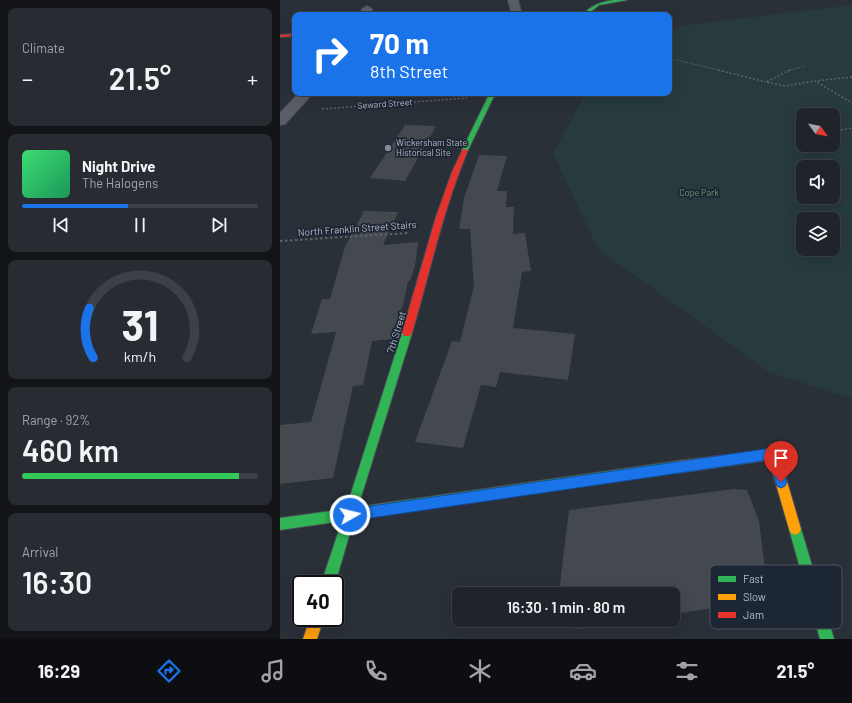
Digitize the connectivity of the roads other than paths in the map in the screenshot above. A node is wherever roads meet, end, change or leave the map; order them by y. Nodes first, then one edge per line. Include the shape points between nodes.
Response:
1 (512, 0) edge
2 (625, 0) edge
3 (516, 12) edge
4 (587, 12) edge
5 (292, 35) edge
6 (280, 36) edge
7 (303, 96) edge
8 (493, 96) edge
9 (283, 115) edge
10 (350, 515) junction
11 (280, 524) edge
12 (805, 565) edge
13 (331, 575) edge
14 (314, 627) edge
15 (824, 629) edge
16 (310, 639) edge
17 (827, 639) edge

1 - 3 street
2 - 4 street via 599,3
5 - 6 street
7 - 9 street
8 - 10 street, 7th Street via 454,173 435,231 417,302
10 - 11 street
10 - 12 street via 772,454
10 - 13 street, 7th Street
14 - 16 street
15 - 17 street

